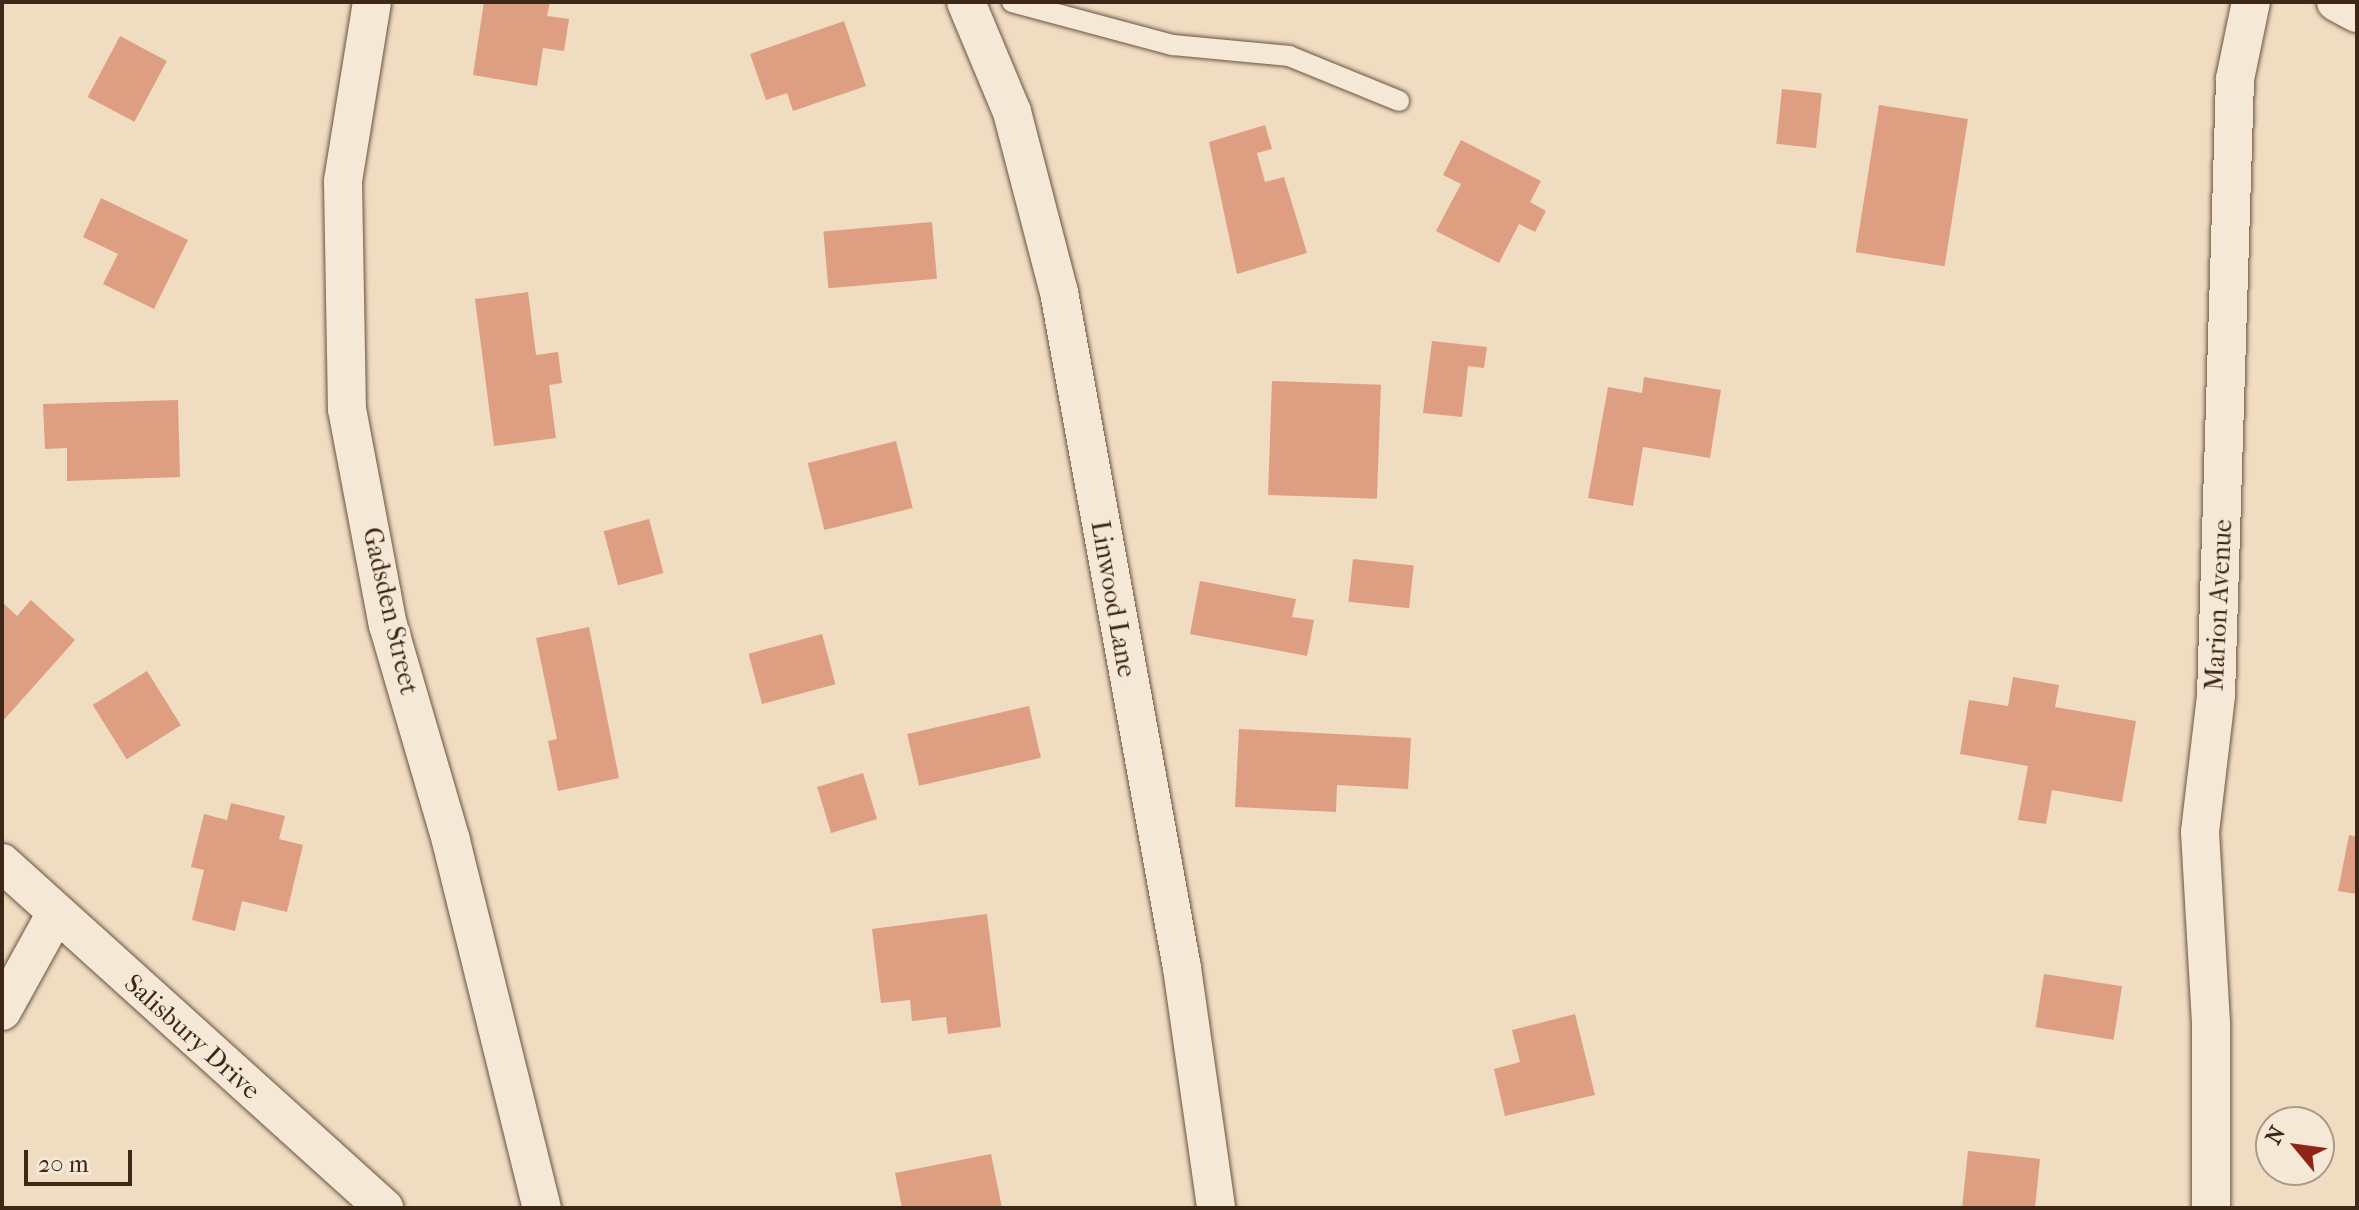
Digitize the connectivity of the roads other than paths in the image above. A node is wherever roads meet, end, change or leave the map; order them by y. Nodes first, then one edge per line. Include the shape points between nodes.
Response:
1 (372, 2) edge
2 (966, 2) edge
3 (1012, 2) edge
4 (2251, 2) edge
5 (2336, 2) edge
6 (2357, 13) edge
7 (1399, 101) dead end
8 (2, 863) edge
9 (56, 913) junction
10 (2, 1011) edge
11 (384, 1208) edge
12 (542, 1208) edge
13 (1216, 1208) edge
14 (2211, 1208) edge

1 - 12 street, Gadsden Street via 343,182 347,409 388,625 451,841
2 - 13 street, Linwood Lane via 1012,112 1059,292 1182,968
3 - 7 lane via 1173,45 1289,56
4 - 14 street, Marion Avenue via 2235,79 2216,695 2200,832 2211,1010
5 - 6 street
8 - 9 street, Salisbury Drive
9 - 10 street
9 - 11 street, Salisbury Drive

